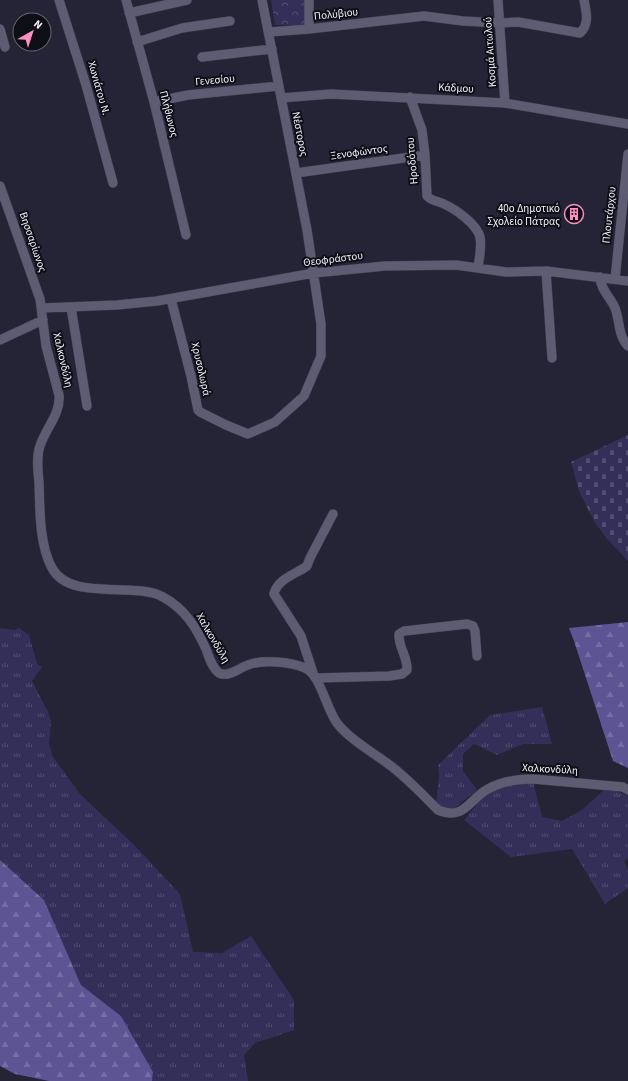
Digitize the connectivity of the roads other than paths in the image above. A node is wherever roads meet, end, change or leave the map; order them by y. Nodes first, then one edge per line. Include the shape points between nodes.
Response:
1 (59, 0) edge
2 (126, 0) edge
3 (188, 0) edge
4 (262, 0) edge
5 (309, 0) edge
6 (498, 0) edge
7 (584, 0) edge
8 (129, 13) junction
9 (230, 21) dead end
10 (500, 23) junction
11 (0, 29) edge
12 (309, 29) junction
13 (269, 32) junction
14 (138, 42) junction
15 (5, 47) dead end
16 (272, 50) junction
17 (202, 57) dead end
18 (279, 86) junction
19 (410, 97) junction
20 (281, 98) junction
21 (154, 102) junction
22 (505, 103) junction
23 (628, 124) edge
24 (628, 154) edge
25 (425, 155) junction
26 (296, 173) junction
27 (113, 183) dead end
28 (0, 186) edge
29 (186, 235) dead end
30 (478, 268) junction
31 (546, 271) junction
32 (314, 273) junction
33 (600, 277) junction
34 (615, 279) junction
35 (628, 281) edge
36 (171, 299) junction
37 (70, 307) junction
38 (42, 308) junction
39 (43, 320) junction
40 (0, 340) edge
41 (628, 346) edge
42 (552, 358) dead end
43 (87, 406) dead end
44 (333, 514) dead end
45 (477, 656) dead end
46 (315, 675) junction
47 (628, 790) edge

1 - 27 street, Χωνιάτου Ν.
2 - 8 street, Πλήθωνος
3 - 8 street
4 - 13 street, Νέστορος
5 - 12 street
6 - 10 street, Κοσμά Αιτωλού
7 - 10 street, Πολύβιου via 587,14 585,26 580,33 518,22
8 - 14 street, Πλήθωνος
9 - 14 street via 182,28
10 - 12 street, Πολύβιου via 424,16
10 - 22 street, Κοσμά Αιτωλού
11 - 15 street
12 - 13 street, Πολύβιου
13 - 16 street, Νέστορος
14 - 21 street, Πλήθωνος
16 - 17 street
16 - 18 street, Νέστορος
18 - 20 street, Νέστορος
18 - 21 street, Γενεσίου via 188,95
19 - 20 street, Κάδμου via 331,94
19 - 22 street, Κάδμου
19 - 25 street, Ηροδότου via 422,130
20 - 26 street, Νέστορος
21 - 29 street, Πλήθωνος
22 - 23 street, Κάδμου
24 - 34 street, Πλουτάρχου
25 - 26 street, Ξενοφώντος
25 - 30 street, Ηροδότου via 427,196 430,200 443,203 456,211 477,231 480,239
26 - 32 street, Νέστορος
28 - 38 street, Βησσαρίωνος
30 - 31 street, Θεοφράστου via 506,272
30 - 32 street, Θεοφράστου via 398,265
31 - 33 street, Θεοφράστου
31 - 42 street
32 - 36 street, Θεοφράστου
32 - 36 street, Χρυσολωρά via 321,324 321,356 304,396 275,422 248,434 214,420 198,410
33 - 34 street, Θεοφράστου
33 - 41 street via 616,311 622,339
34 - 35 street, Θεοφράστου
36 - 37 street, Θεοφράστου
37 - 38 street, Θεοφράστου
37 - 43 street
38 - 39 street, Χαλκονδύλη
39 - 40 street
39 - 46 street, Χαλκονδύλη via 46,346 60,402 38,452 39,506 46,553 57,576 76,585 147,591 164,597 189,618 213,666 220,673 230,673 250,664 271,662 296,665 306,668
44 - 46 street via 307,566 279,583 274,594 301,636
45 - 46 street via 473,626 467,624 404,631 399,634 398,640 408,664 407,670 402,674
46 - 47 street, Χαλκονδύλη via 333,718 339,725 401,774 444,813 460,812 488,788 510,780 534,778 623,787

